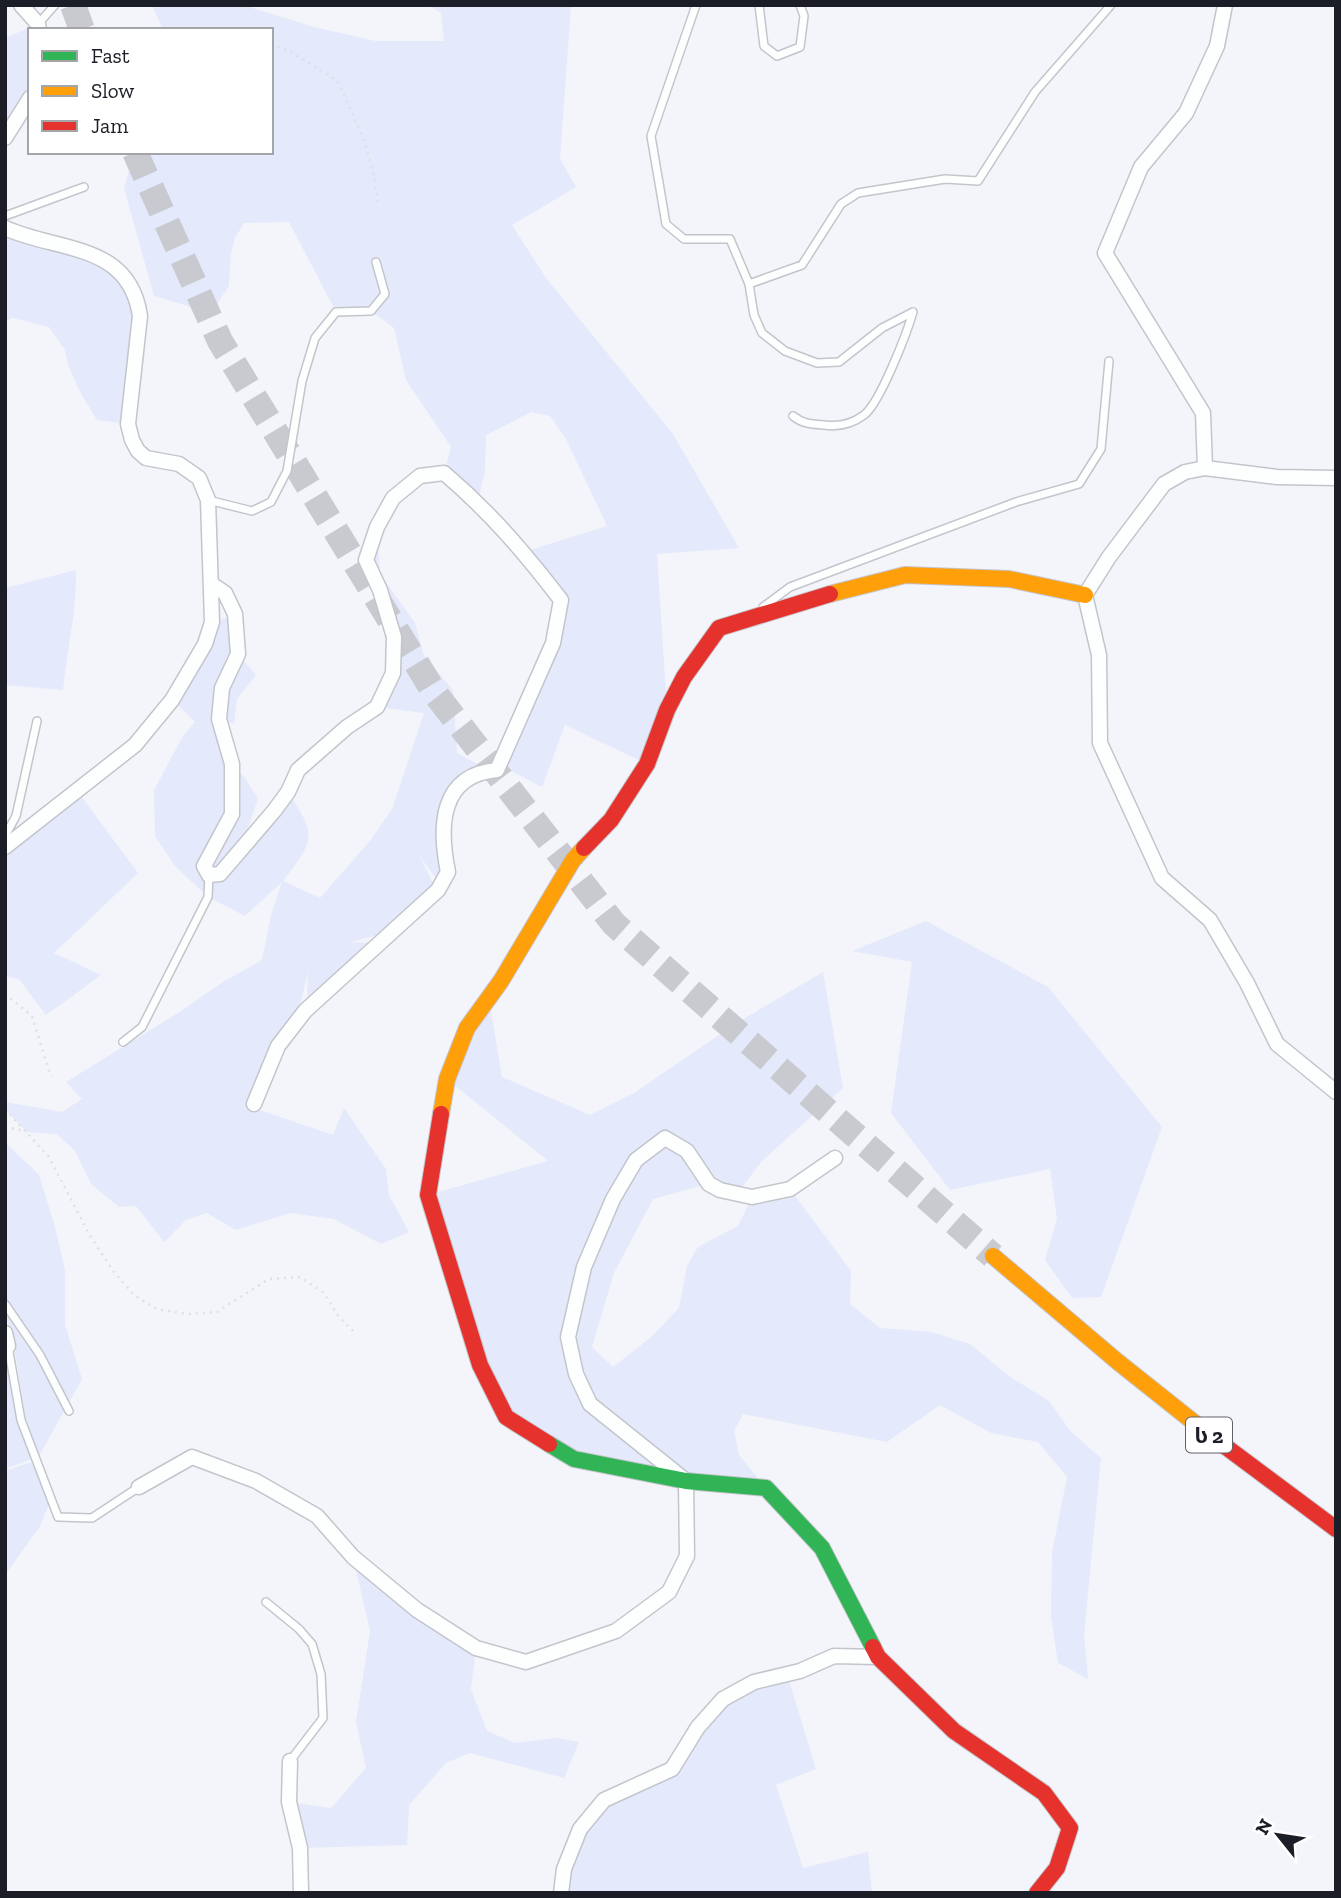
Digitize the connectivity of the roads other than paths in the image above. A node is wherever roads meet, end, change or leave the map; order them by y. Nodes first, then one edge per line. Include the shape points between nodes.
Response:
1 (21, 5) edge
2 (55, 5) edge
3 (696, 5) edge
4 (760, 5) edge
5 (800, 5) edge
6 (1111, 5) edge
7 (1225, 5) edge
8 (38, 27) edge
9 (28, 101) edge
10 (5, 138) edge
11 (84, 187) dead end
12 (5, 216) edge
13 (5, 228) edge
14 (376, 262) dead end
15 (749, 284) junction
16 (1109, 360) dead end
17 (793, 416) dead end
18 (1205, 468) junction
19 (1336, 478) edge
20 (208, 500) junction
21 (212, 586) junction
22 (1085, 595) junction
23 (746, 619) junction
24 (37, 721) dead end
25 (5, 836) edge
26 (5, 847) edge
27 (209, 875) junction
28 (123, 1042) dead end
29 (1336, 1092) edge
30 (254, 1104) dead end
31 (835, 1158) dead end
32 (993, 1256) tunnel mouth
33 (5, 1304) edge
34 (7, 1339) edge
35 (69, 1410) dead end
36 (687, 1481) junction
37 (139, 1487) joint
38 (1336, 1529) edge
39 (266, 1602) dead end
40 (878, 1657) junction
41 (290, 1761) joint
42 (301, 1893) edge
43 (561, 1893) edge
44 (1037, 1893) edge

1 - 8 street
2 - 8 lane
3 - 15 lane via 651,136 666,224 684,239 730,239
4 - 5 lane via 764,46 777,56 800,47 804,16
6 - 15 lane via 1035,92 978,181 946,179 858,193 841,204 802,265
7 - 18 street via 1217,46 1186,113 1141,167 1105,253 1203,413
9 - 10 street
11 - 12 lane
13 - 20 street via 92,253 119,271 133,289 141,316 128,424 132,440 146,458 179,464 199,478
14 - 20 lane via 384,294 371,311 336,312 315,338 302,381 287,471 271,502 252,511
15 - 17 lane via 762,333 785,351 817,363 839,362 882,328 913,312 908,332 866,414 838,427 803,423
16 - 23 lane via 1101,449 1079,484 1016,502 790,587
18 - 19 street via 1276,477
18 - 22 street via 1185,472 1164,484
20 - 21 street
21 - 26 street via 212,622 205,644 172,700 135,745
21 - 27 street via 225,593 235,614 238,654 222,688 219,719 232,764 232,814 204,866
22 - 23 main road via 1009,579 905,575
22 - 29 street via 1099,655 1100,743 1162,878 1210,920 1277,1044
23 - 36 main road via 719,628 684,677 647,764 611,820 573,860 501,981 467,1028 447,1079 428,1195 480,1365 506,1417 574,1459
24 - 25 lane via 16,816
27 - 28 lane via 208,897 142,1027
27 - 30 street via 220,874 239,853 288,792 298,770 377,707 393,673 394,637 366,560 393,498 420,475 444,473 478,502 561,600 553,643 497,770 477,772 456,789 443,818 448,872 438,890 305,1011 278,1046
31 - 36 street via 790,1189 752,1198 709,1184 687,1151 665,1138 636,1160 614,1199 584,1267 568,1337 576,1374 590,1404
32 - 38 main road, ს 2 via 1086,1337
33 - 35 lane via 40,1355
34 - 37 lane via 20,1420 58,1517 92,1518
36 - 37 street via 687,1556 669,1592 616,1631 526,1662 476,1648 417,1610 353,1557 317,1516 256,1481 192,1457
36 - 40 main road via 766,1489 822,1548
39 - 41 lane via 312,1644 321,1674 323,1718
40 - 43 street via 834,1656 800,1671 754,1682 723,1699 671,1769 604,1800 580,1829 564,1868
40 - 44 main road via 954,1731 1044,1793 1070,1828 1057,1868
41 - 42 street via 289,1802 300,1847

